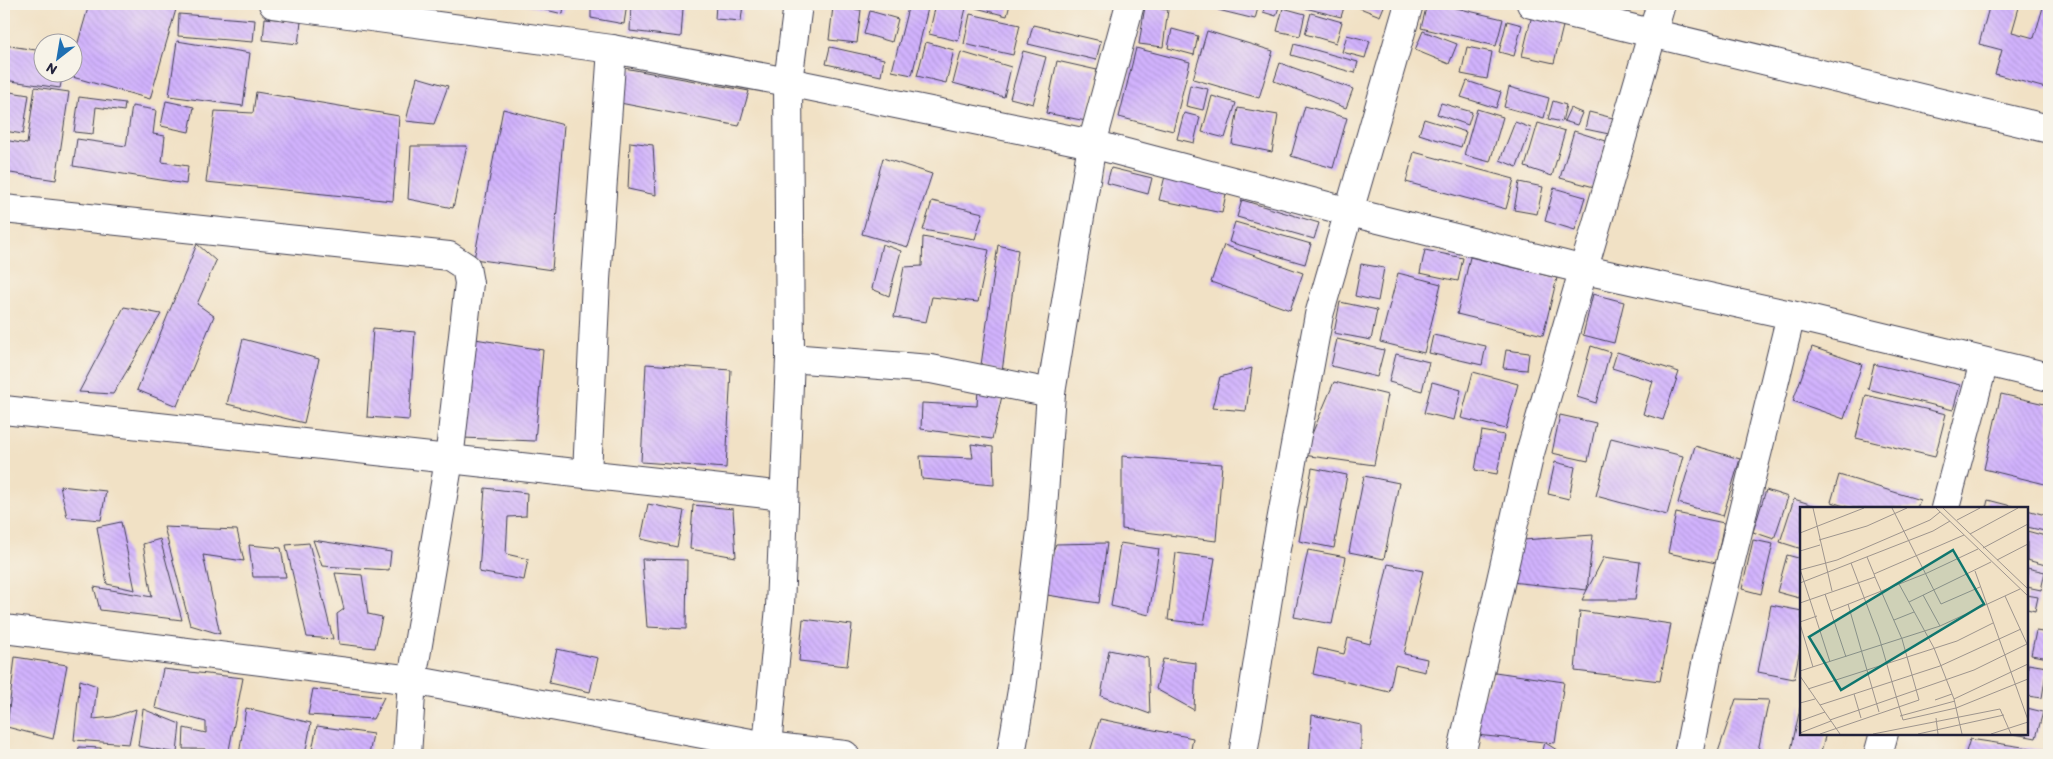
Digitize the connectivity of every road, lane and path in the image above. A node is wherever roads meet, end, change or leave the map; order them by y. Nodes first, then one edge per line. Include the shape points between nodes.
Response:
1 (273, 4) edge
2 (798, 4) edge
3 (1130, 4) edge
4 (1409, 4) edge
5 (1531, 4) edge
6 (1661, 4) edge
7 (1654, 33) junction
8 (612, 49) junction
9 (788, 82) junction
10 (2049, 129) edge
11 (1092, 144) junction
12 (4, 210) edge
13 (1350, 212) junction
14 (1585, 270) junction
15 (1791, 315) junction
16 (790, 358) junction
17 (1984, 362) junction
18 (2049, 377) edge
19 (1051, 393) junction
20 (4, 410) edge
21 (449, 460) junction
22 (587, 474) junction
23 (784, 496) junction
24 (1944, 507) edge
25 (4, 629) edge
26 (412, 680) junction
27 (1884, 734) edge
28 (767, 746) junction
29 (407, 755) edge
30 (845, 755) edge
31 (1011, 755) edge
32 (1243, 755) edge
33 (1461, 755) edge
34 (1688, 755) edge
35 (1878, 755) edge

1 - 8 street
2 - 9 street
3 - 11 street
4 - 13 street
5 - 7 street
6 - 7 street
7 - 10 street
7 - 14 street
8 - 9 street
8 - 22 street
9 - 11 street
9 - 16 street
11 - 13 street
11 - 19 street
12 - 21 street via 449,256 466,267 468,283
13 - 14 street
13 - 32 street via 1319,315 1275,554
14 - 15 street
14 - 33 street via 1530,453
15 - 17 street
15 - 34 street via 1708,654
16 - 19 street via 931,369
16 - 23 street
17 - 18 street
17 - 24 street
19 - 31 street via 1042,523
20 - 21 street
21 - 22 street
21 - 26 street
22 - 23 street
23 - 28 street via 780,607
25 - 26 street
26 - 28 street
26 - 29 street
27 - 35 street
28 - 30 street

